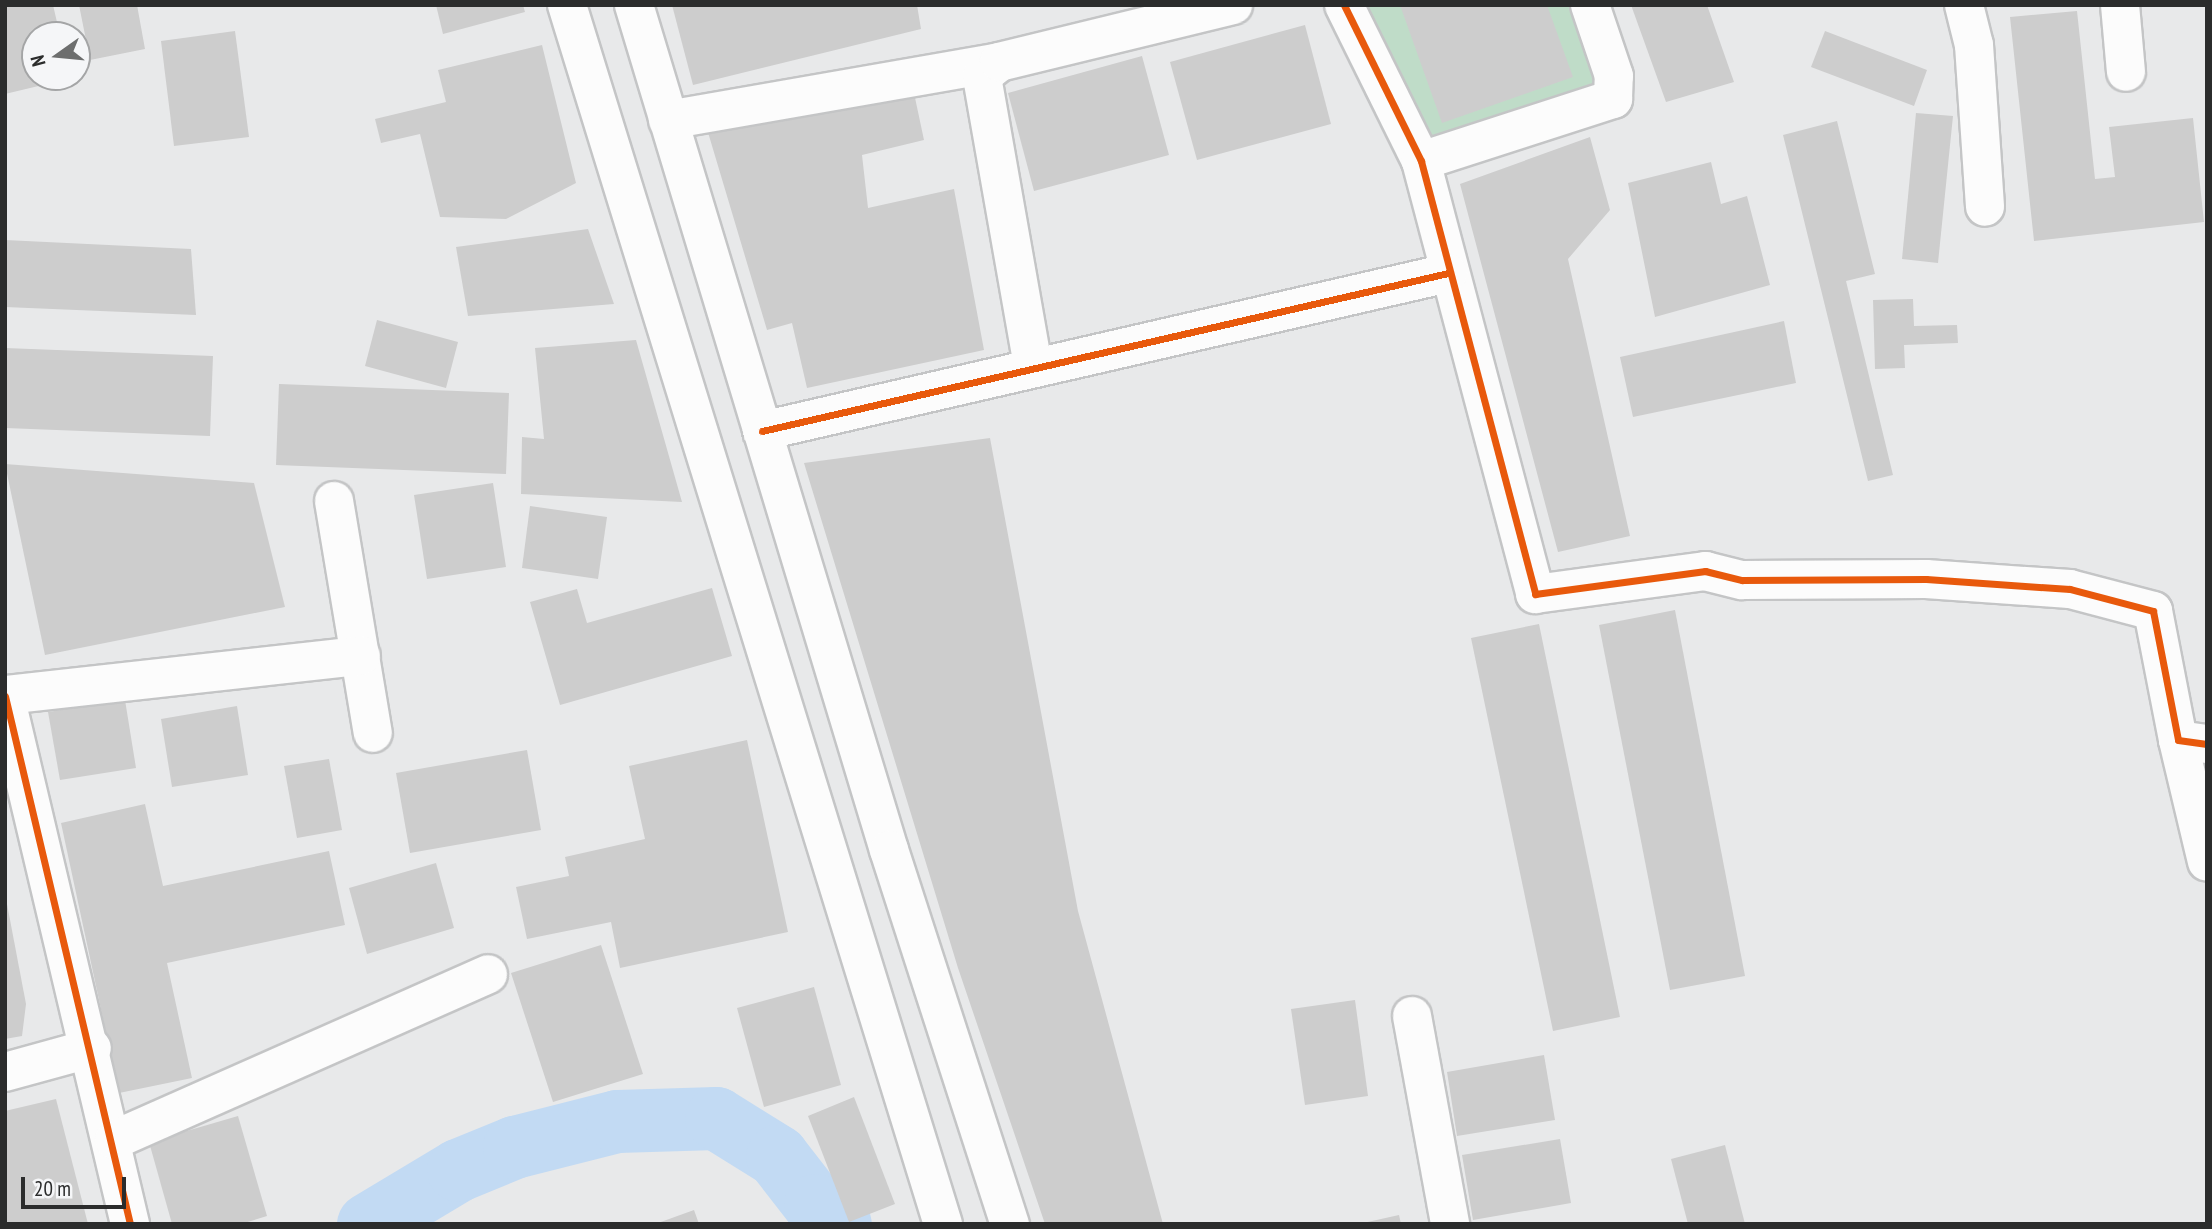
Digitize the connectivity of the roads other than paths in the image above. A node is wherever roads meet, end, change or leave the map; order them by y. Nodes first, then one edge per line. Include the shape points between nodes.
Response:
1 (567, 5) edge
2 (634, 5) edge
3 (1233, 5) edge
4 (1344, 5) edge
5 (1590, 5) edge
6 (1964, 5) edge
7 (2120, 5) edge
8 (999, 62) junction
9 (2126, 72) dead end
10 (668, 120) junction
11 (1421, 161) junction
12 (1985, 207) dead end
13 (1448, 273) junction
14 (1033, 366) junction
15 (762, 431) junction
16 (334, 501) dead end
17 (360, 656) junction
18 (5, 696) edge
19 (373, 733) dead end
20 (2192, 742) edge
21 (2207, 862) edge
22 (488, 974) dead end
23 (1412, 1016) dead end
24 (92, 1048) junction
25 (5, 1072) edge
26 (114, 1140) junction
27 (130, 1224) edge
28 (943, 1224) edge
29 (1010, 1224) edge
30 (1450, 1224) edge

1 - 28 street
2 - 10 street
3 - 8 street
4 - 11 street
5 - 11 street via 1614,76 1613,99
6 - 12 street via 1975,45
7 - 9 street
8 - 10 street
8 - 14 street via 980,83
10 - 15 street
11 - 13 street
13 - 14 street
13 - 20 street via 1535,594 1705,571 1742,580 1926,579 2070,589 2153,611
14 - 15 street
15 - 29 street
16 - 17 street
17 - 18 street
17 - 19 street
18 - 24 street
20 - 21 street
22 - 26 street
23 - 30 street
24 - 25 street
24 - 26 street
26 - 27 street

